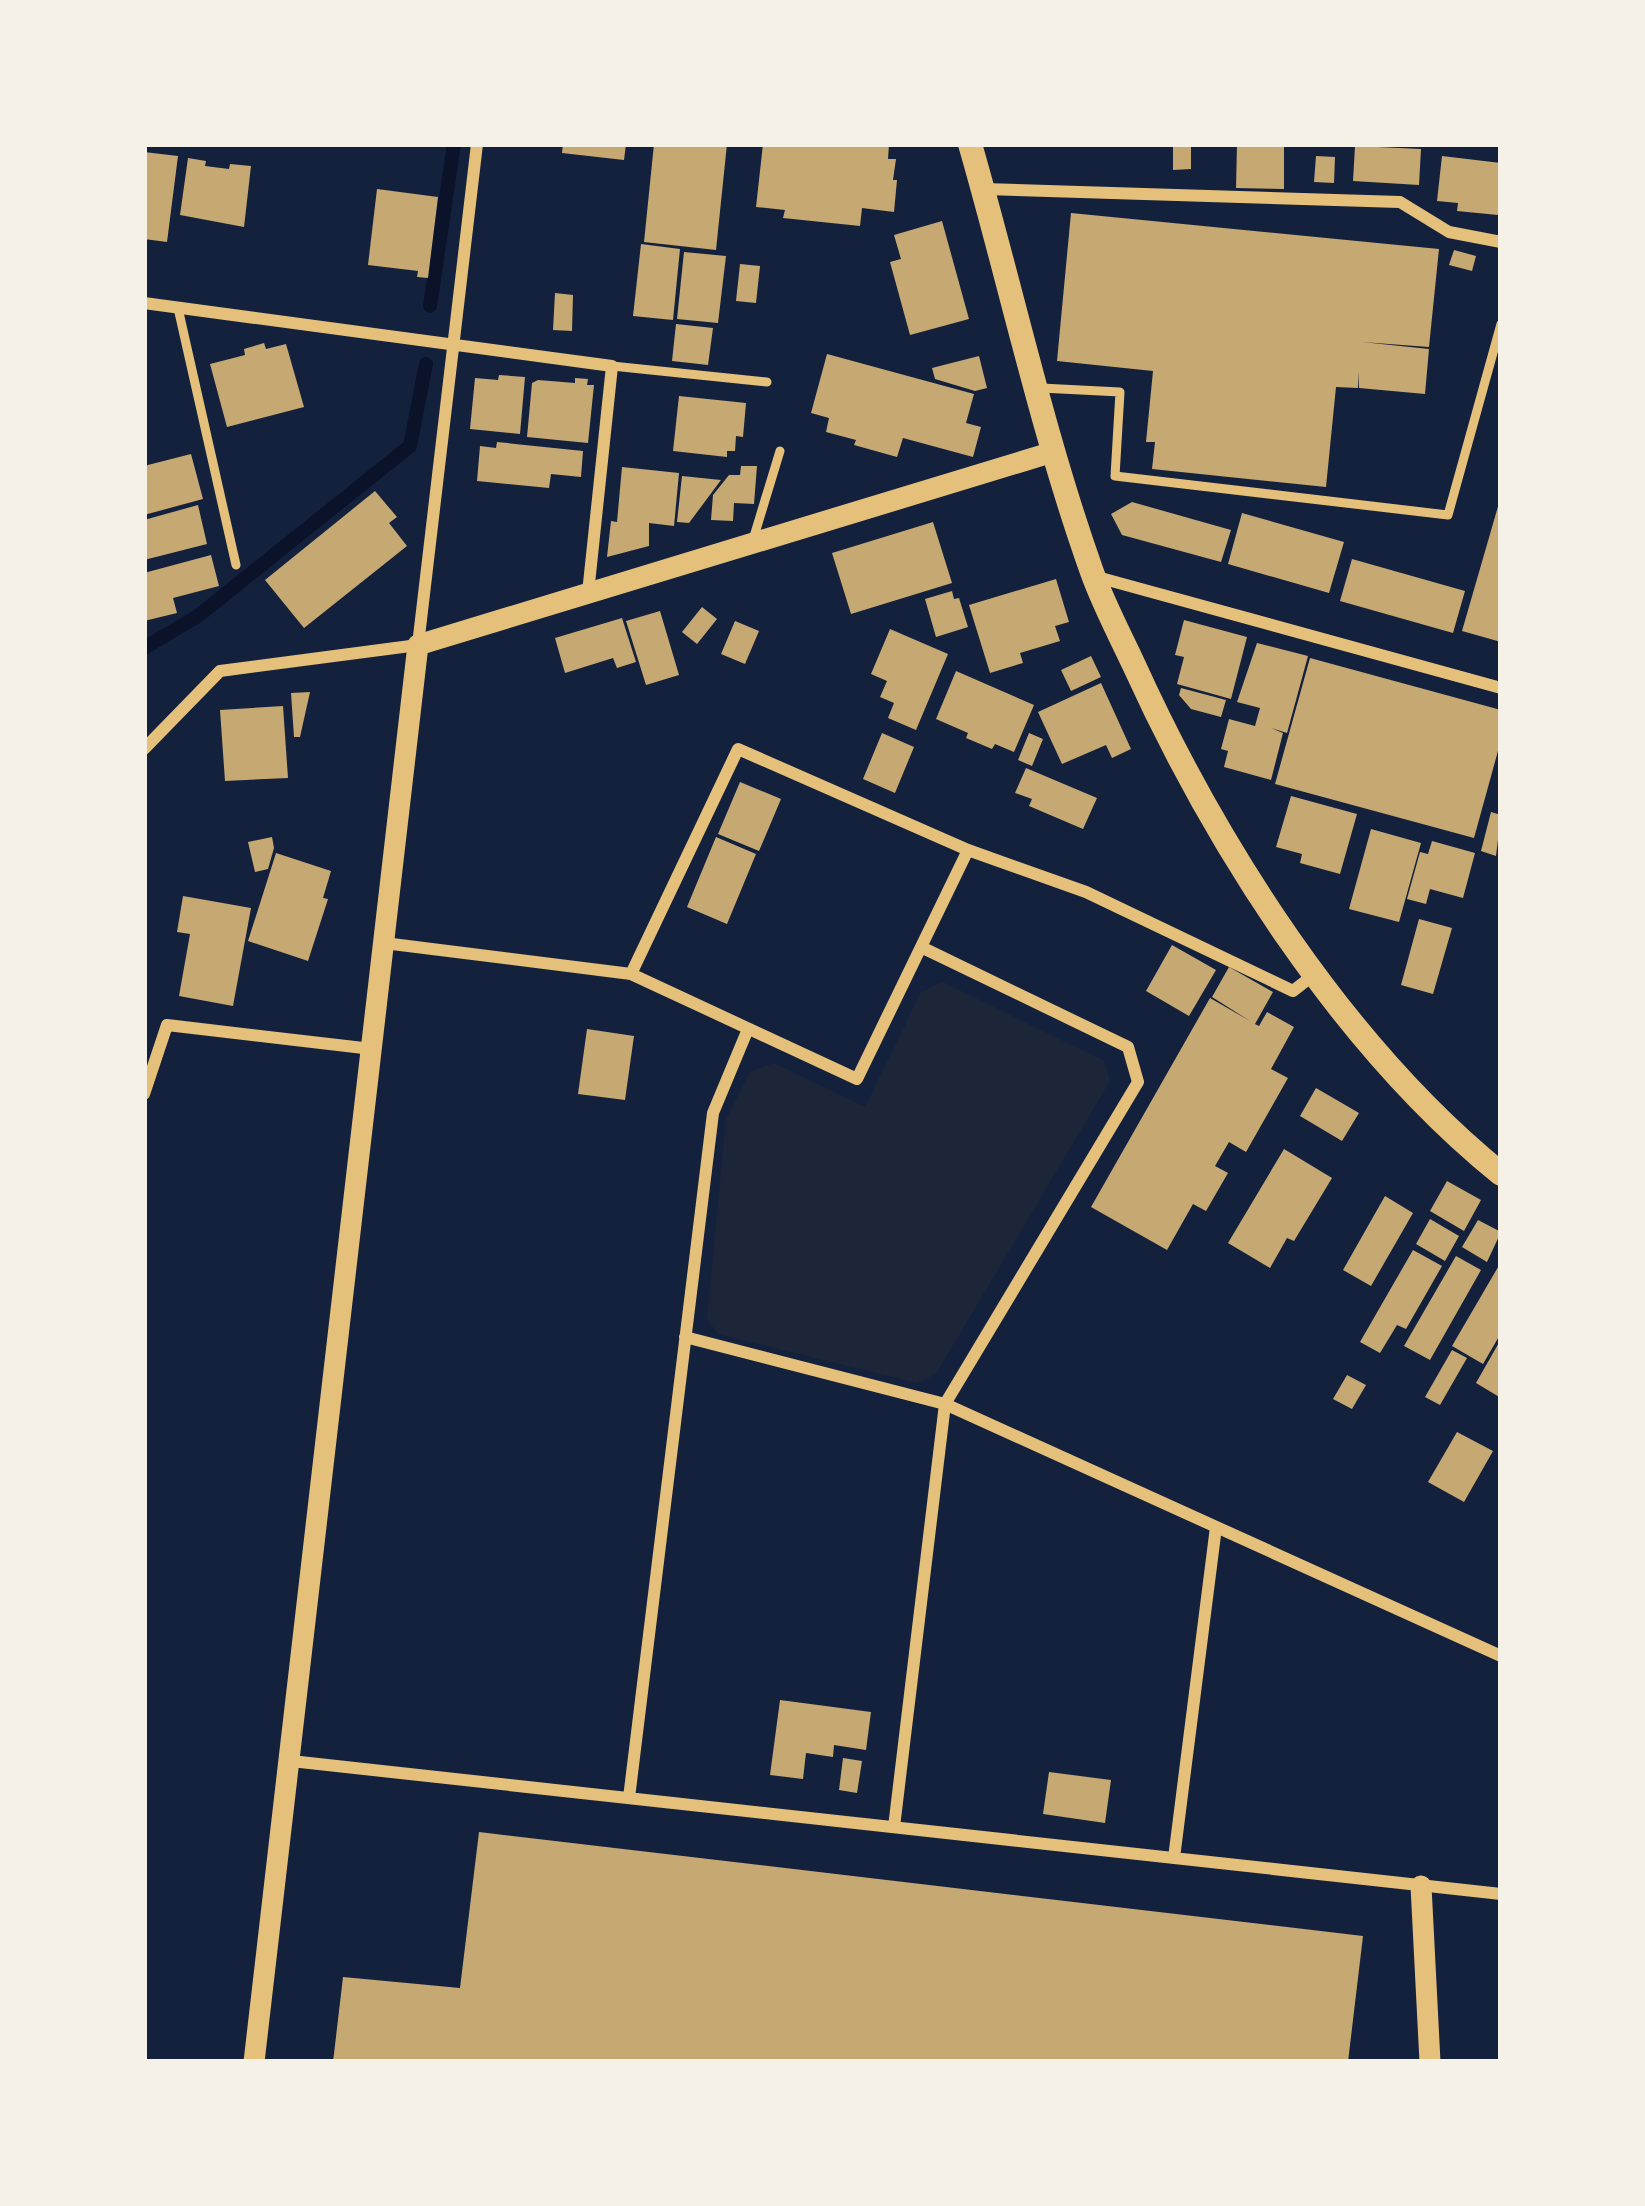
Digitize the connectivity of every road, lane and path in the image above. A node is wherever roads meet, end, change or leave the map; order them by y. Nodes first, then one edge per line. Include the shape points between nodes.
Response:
1 (477, 144) edge
2 (970, 144) edge
3 (983, 189) junction
4 (1501, 242) edge
5 (144, 303) edge
6 (178, 308) junction
7 (1501, 324) edge
8 (452, 347) junction
9 (612, 366) junction
10 (767, 382) dead end
11 (1035, 388) junction
12 (780, 451) dead end
13 (1053, 452) junction
14 (751, 547) junction
15 (236, 565) dead end
16 (1093, 576) junction
17 (588, 593) junction
18 (418, 645) junction
19 (1501, 688) edge
20 (144, 749) edge
21 (968, 850) junction
22 (384, 944) junction
23 (921, 947) junction
24 (1316, 973) junction
25 (631, 974) junction
26 (748, 1029) junction
27 (372, 1049) junction
28 (144, 1094) edge
29 (1501, 1174) edge
30 (686, 1337) junction
31 (945, 1404) junction
32 (1216, 1527) junction
33 (1501, 1657) edge
34 (291, 1761) junction
35 (629, 1798) junction
36 (894, 1827) junction
37 (1174, 1858) junction
38 (1421, 1886) junction
39 (1501, 1894) edge
40 (254, 2062) edge
41 (1430, 2062) edge

1 - 8 street
2 - 3 main road
3 - 4 street via 1400,202 1449,232
3 - 11 main road
5 - 6 street
6 - 8 street
6 - 15 lane
7 - 11 lane via 1448,515 1115,476 1120,392
8 - 9 street
8 - 18 street
9 - 10 lane
9 - 17 street
11 - 13 main road
12 - 14 lane
13 - 14 street
13 - 16 main road
14 - 17 street
16 - 19 street
16 - 24 main road via 1176,758
17 - 18 street
18 - 20 street via 220,671
18 - 22 street
21 - 23 street
21 - 24 street via 1086,892 1293,991
21 - 25 street via 738,749
22 - 25 street
22 - 27 street
23 - 26 street via 857,1079
23 - 31 street via 1128,1047 1138,1082
24 - 29 main road via 1401,1082
25 - 26 street
26 - 30 street via 712,1113
27 - 28 street via 167,1025
27 - 34 street
30 - 31 street
30 - 35 street
31 - 32 street
31 - 36 street
32 - 33 street
32 - 37 street
34 - 35 street
34 - 40 street
35 - 36 street
36 - 37 street
37 - 38 street
38 - 39 street
38 - 41 street

